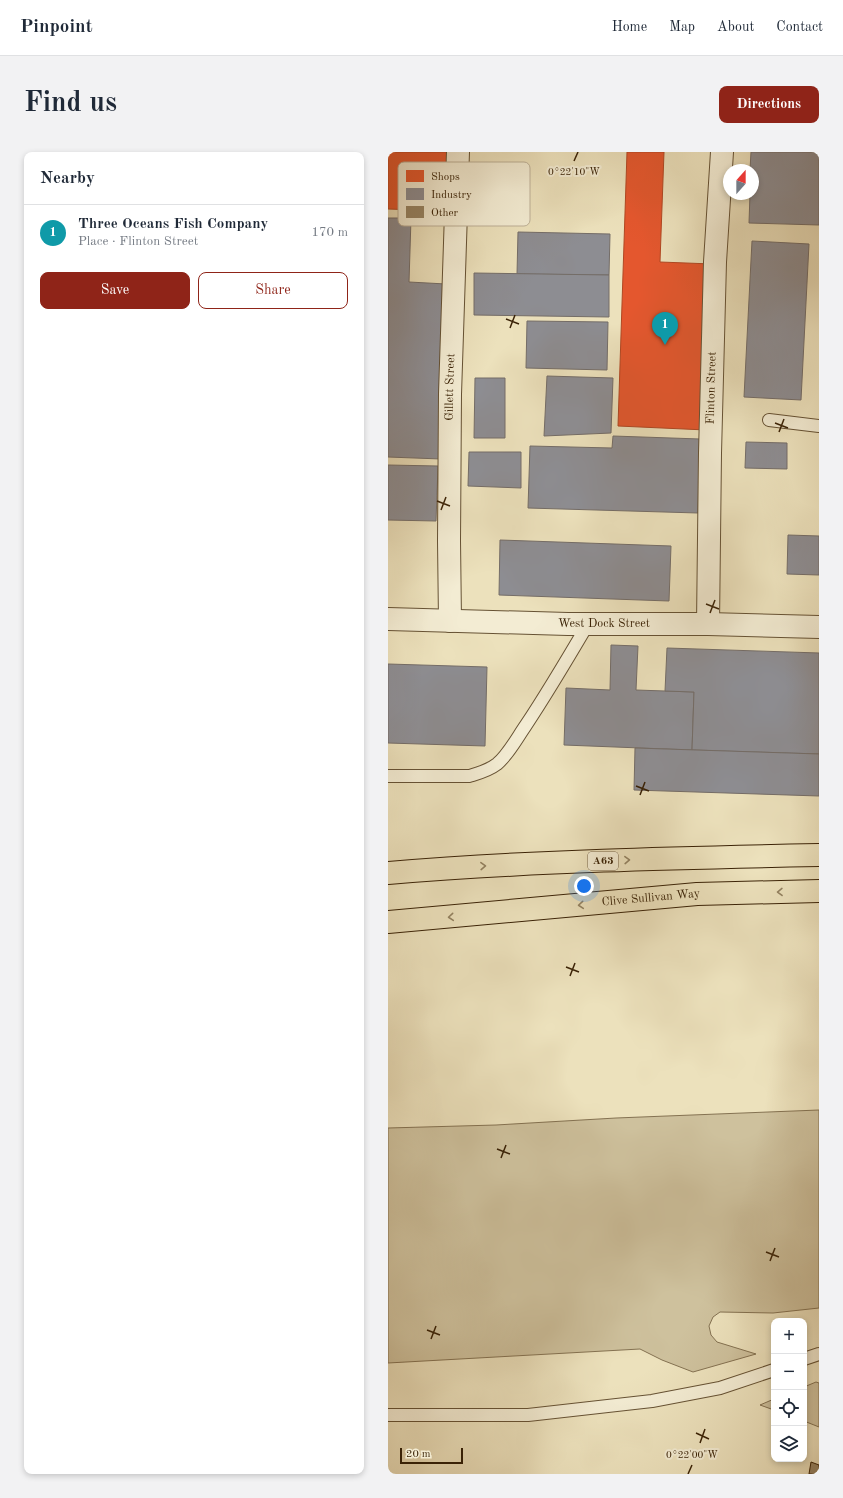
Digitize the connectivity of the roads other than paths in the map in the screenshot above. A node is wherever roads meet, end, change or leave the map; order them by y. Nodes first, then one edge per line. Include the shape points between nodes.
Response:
1 (458, 152) edge
2 (722, 152) edge
3 (458, 162) edge
4 (456, 226) edge
5 (768, 420) dead end
6 (819, 426) edge
7 (388, 618) edge
8 (450, 621) junction
9 (588, 624) junction
10 (708, 624) junction
11 (819, 627) edge
12 (388, 776) edge
13 (819, 855) edge
14 (462, 867) junction
15 (388, 868) edge
16 (388, 873) edge
17 (819, 891) edge
18 (388, 922) edge
19 (819, 1354) edge
20 (807, 1358) edge
21 (771, 1371) edge
22 (388, 1415) edge

1 - 3 street, Gillett Street
2 - 10 street, Flinton Street via 715,278
4 - 8 street, Gillett Street via 450,394
5 - 6 lane
7 - 8 street, West Dock Street
8 - 9 street, West Dock Street
9 - 10 street, West Dock Street
9 - 12 lane via 552,686 502,760 496,765 468,776
10 - 11 street, West Dock Street
14 -> 13 highway, A63
14 - 15 highway
14 - 16 highway, A63
17 -> 18 highway, Clive Sullivan Way via 697,894
19 - 20 lane
21 - 22 lane via 720,1388 652,1401 528,1415

